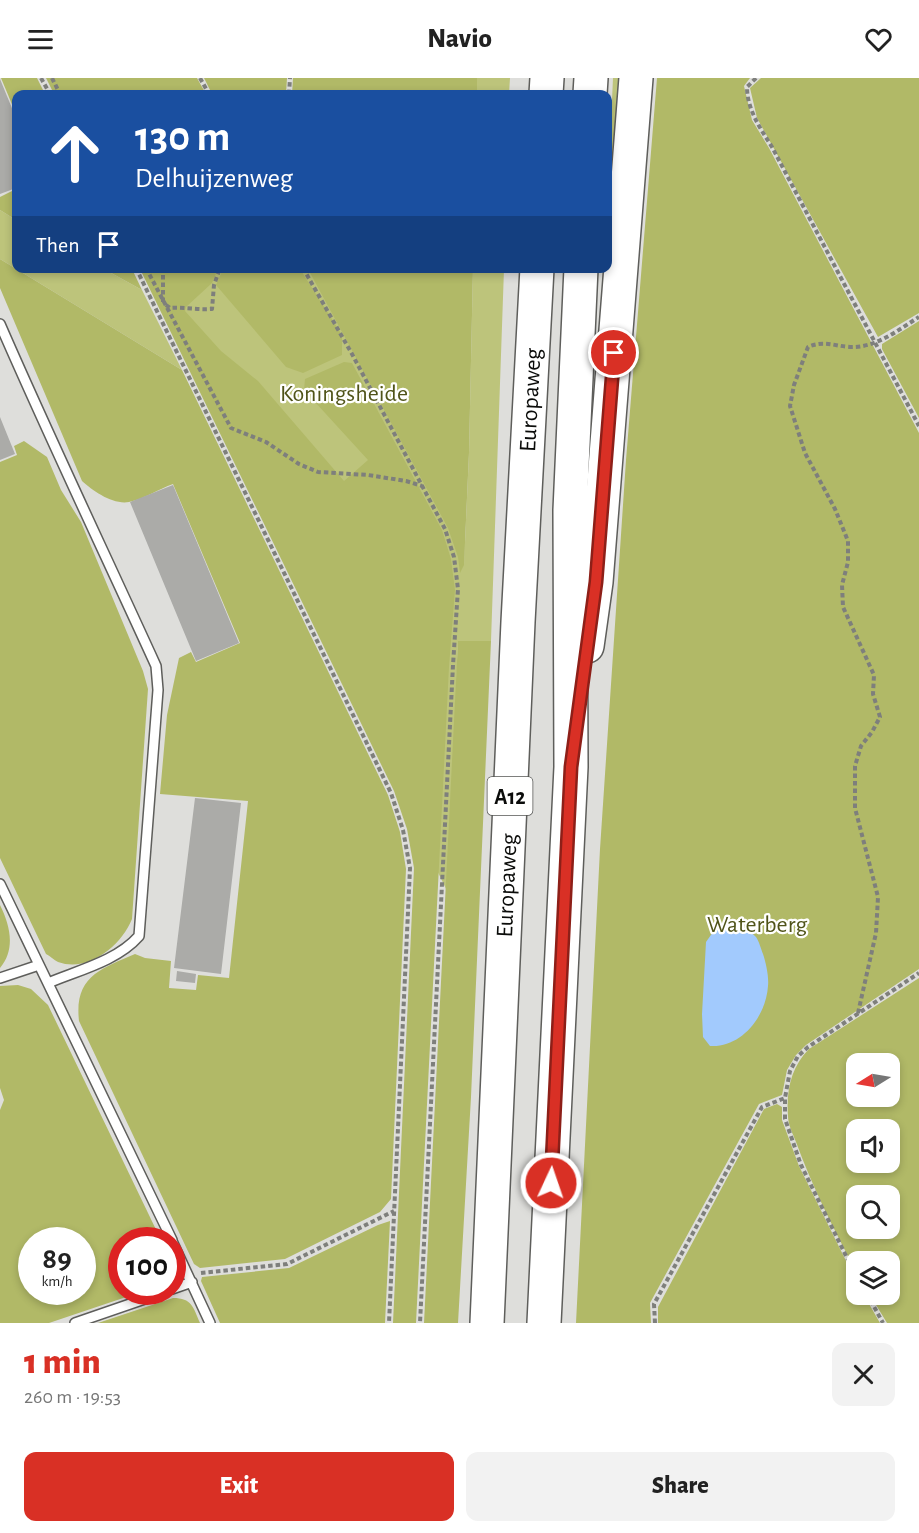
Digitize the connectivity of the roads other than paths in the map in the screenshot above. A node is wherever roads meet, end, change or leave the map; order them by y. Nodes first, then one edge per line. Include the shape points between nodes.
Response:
1 (636, 78) edge
2 (537, 273) edge
3 (581, 273) edge
4 (0, 324) edge
5 (571, 767) junction
6 (0, 884) edge
7 (39, 965) junction
8 (0, 978) edge
9 (48, 983) junction
10 (165, 1227) edge
11 (186, 1270) edge
12 (190, 1278) junction
13 (186, 1280) edge
14 (127, 1305) edge
15 (75, 1323) edge
16 (210, 1323) edge
17 (487, 1323) edge
18 (544, 1323) edge

1 - 5 highway via 596,582
2 - 17 highway, Europaweg / A12
3 - 5 highway, Europaweg / A12 via 570,510
4 - 9 lane via 156,666 158,690 139,936 112,957
5 - 18 highway, Europaweg / A12
6 - 7 lane
7 - 8 lane
7 - 9 lane
9 - 10 lane
11 - 12 lane
12 - 13 lane
12 - 16 lane
14 - 15 lane

